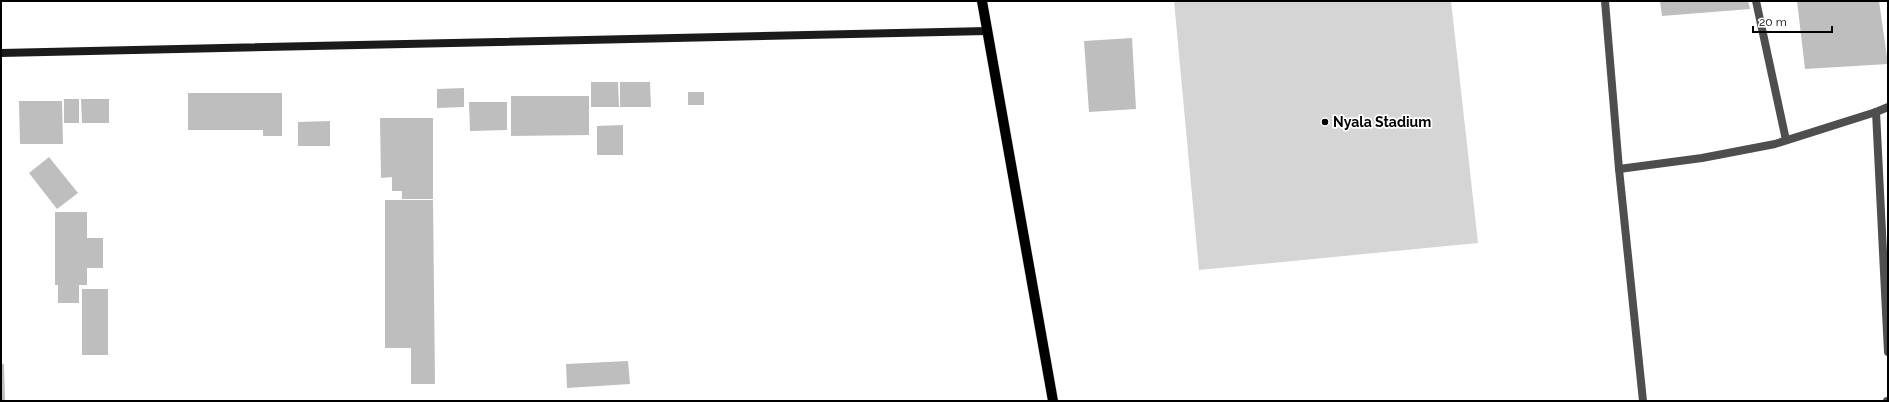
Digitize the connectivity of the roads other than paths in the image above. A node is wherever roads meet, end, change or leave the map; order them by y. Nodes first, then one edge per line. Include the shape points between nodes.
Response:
1 (982, 1) edge
2 (1605, 1) edge
3 (1756, 1) edge
4 (987, 31) junction
5 (1, 53) edge
6 (1888, 106) edge
7 (1876, 112) junction
8 (1786, 140) junction
9 (1619, 169) junction
10 (1888, 352) edge
11 (1053, 401) edge
12 (1643, 401) edge

1 - 4 main road
2 - 9 lane
3 - 8 lane
4 - 5 street
4 - 11 main road
6 - 7 lane
7 - 8 lane
7 - 10 lane
8 - 9 lane via 1702,158
9 - 12 lane

